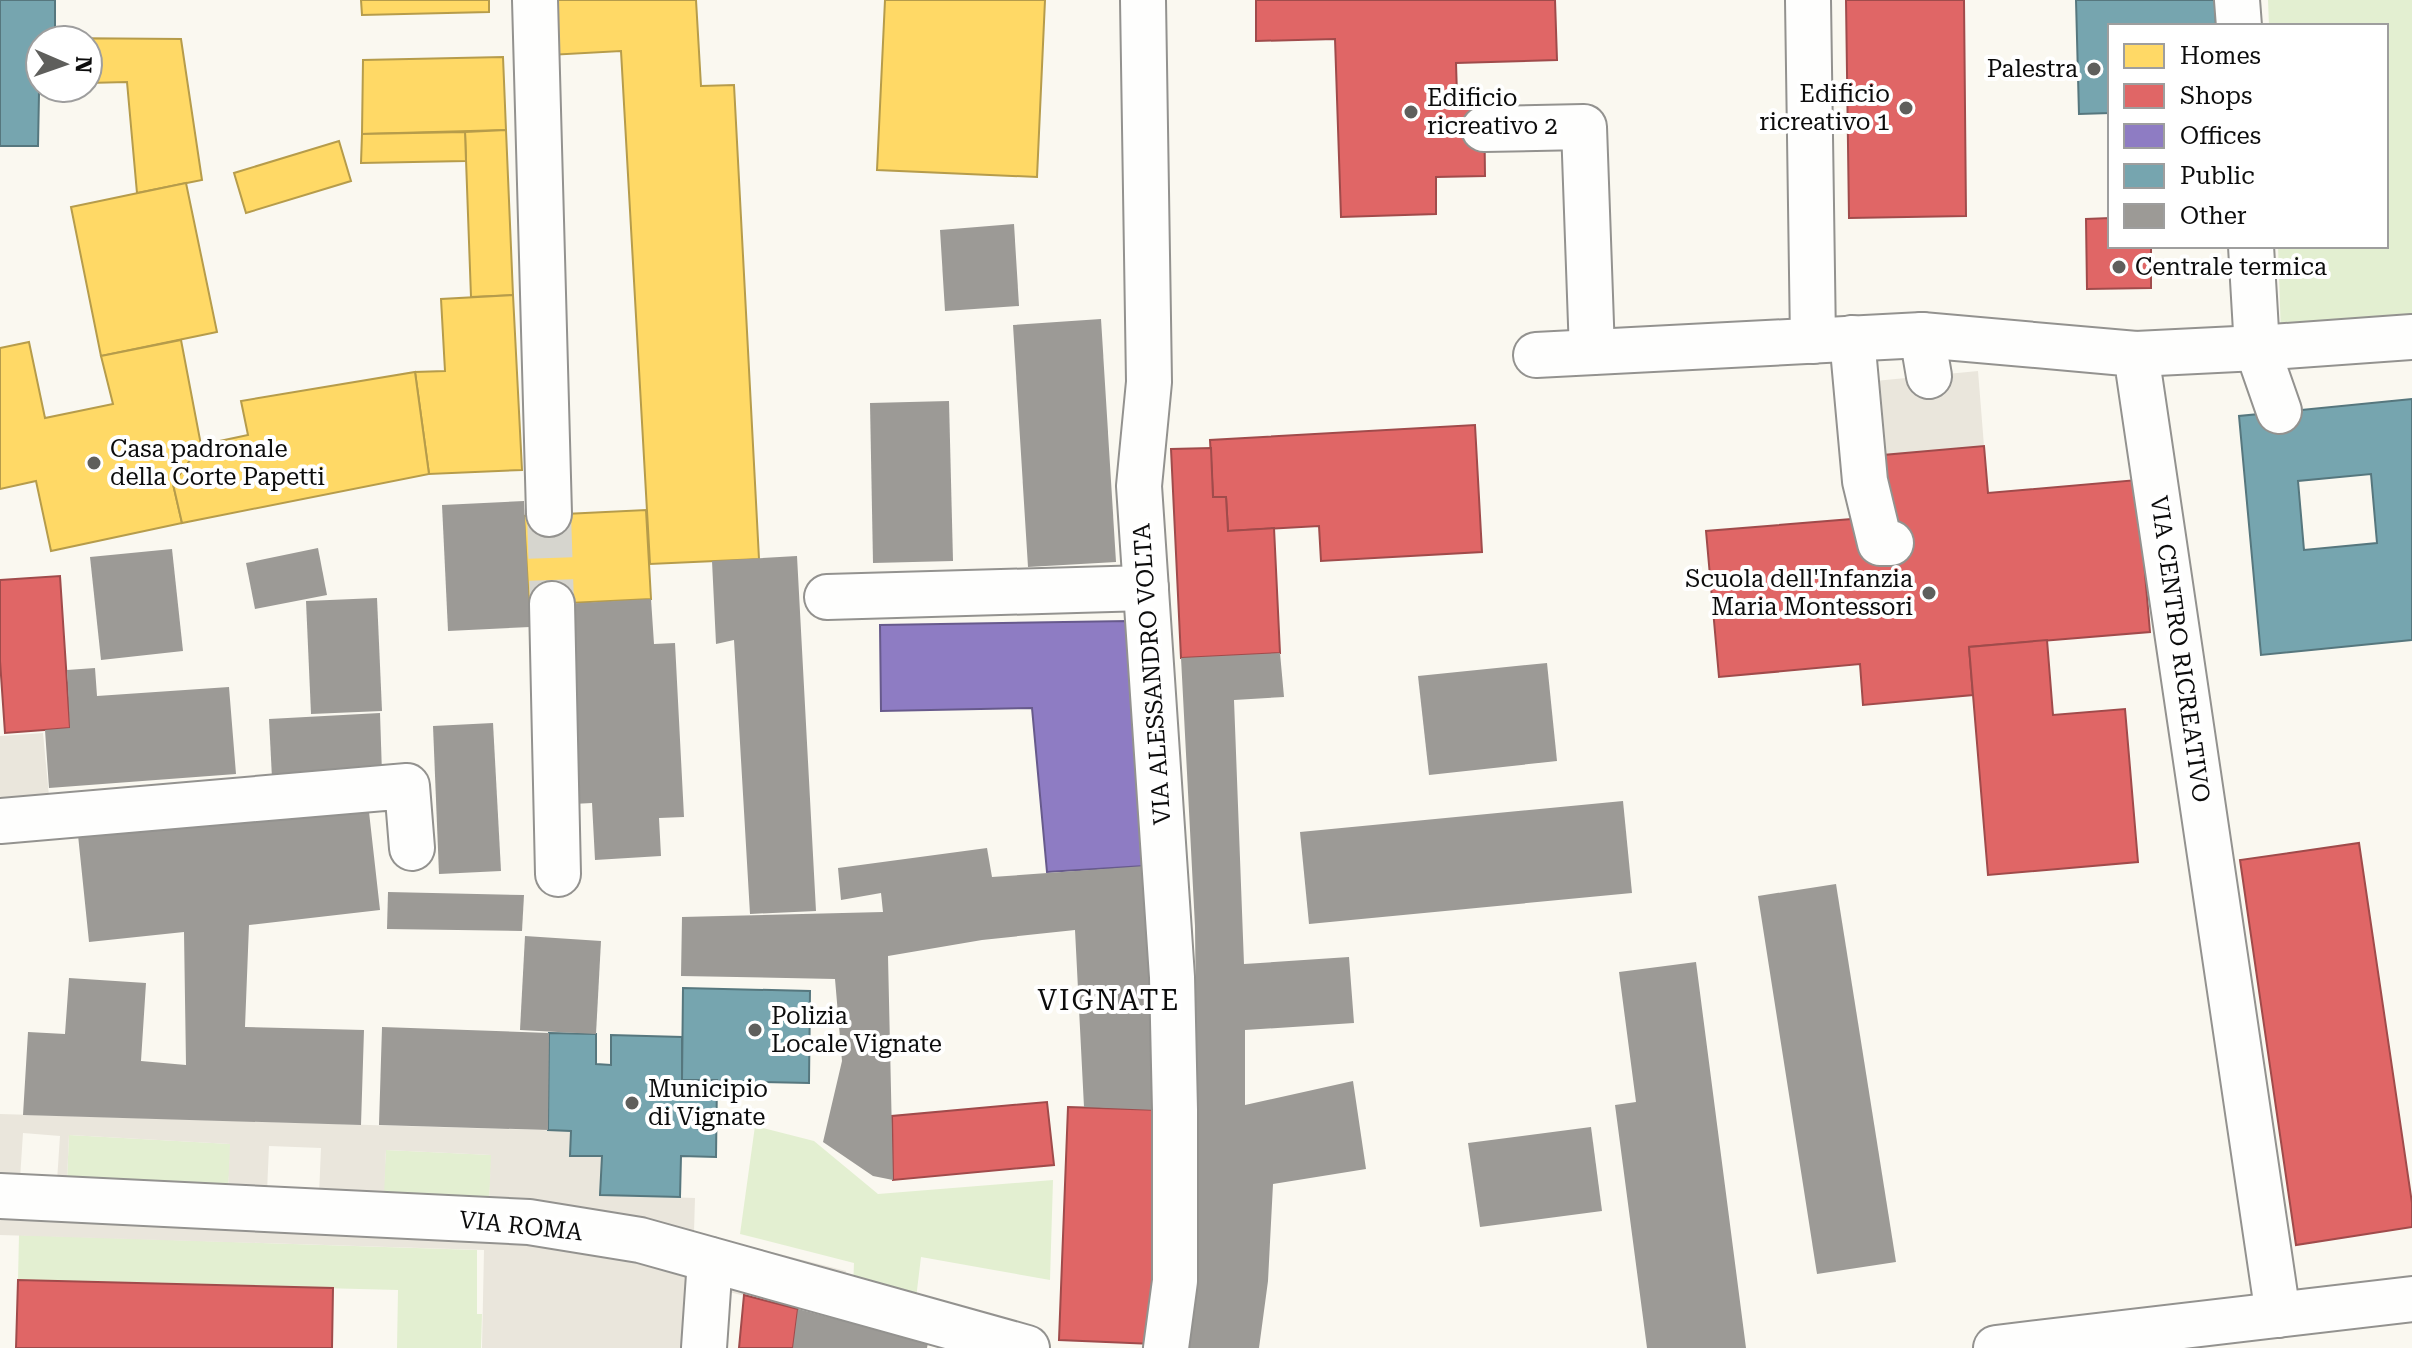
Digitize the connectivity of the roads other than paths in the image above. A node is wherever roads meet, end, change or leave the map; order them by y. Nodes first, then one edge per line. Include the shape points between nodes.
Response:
1 (535, 0) edge
2 (1143, 0) edge
3 (1808, 0) edge
4 (2237, 0) edge
5 (2239, 24) edge
6 (1484, 129) dead end
7 (2251, 248) edge
8 (2412, 337) edge
9 (1832, 340) junction
10 (2257, 348) junction
11 (1592, 352) junction
12 (2136, 354) junction
13 (1536, 355) dead end
14 (2279, 411) dead end
15 (549, 514) tunnel mouth
16 (1891, 543) dead end
17 (1146, 588) junction
18 (827, 597) dead end
19 (552, 604) tunnel mouth
20 (0, 821) edge
21 (412, 848) dead end
22 (558, 874) dead end
23 (0, 1196) edge
24 (710, 1260) junction
25 (2412, 1299) edge
26 (2278, 1315) junction
27 (704, 1348) edge
28 (1027, 1348) edge
29 (1166, 1348) edge
30 (1996, 1348) edge

1 - 15 street
2 - 17 street, VIA ALESSANDRO VOLTA via 1149,382 1139,486
3 - 9 street
4 - 5 street
6 - 11 street via 1584,127
7 - 10 street
8 - 10 street
9 - 11 street
9 - 12 street via 1926,356
9 - 16 street via 1880,543
10 - 12 street
10 - 14 street
11 - 13 street
12 - 26 street, VIA CENTRO RICREATIVO
17 - 18 street
17 - 29 street, VIA ALESSANDRO VOLTA via 1172,977 1175,1281
19 - 22 street
20 - 21 street via 407,786
23 - 24 street, VIA ROMA via 529,1222 640,1240
24 - 27 street
24 - 28 street, VIA ROMA
25 - 26 street
26 - 30 street

